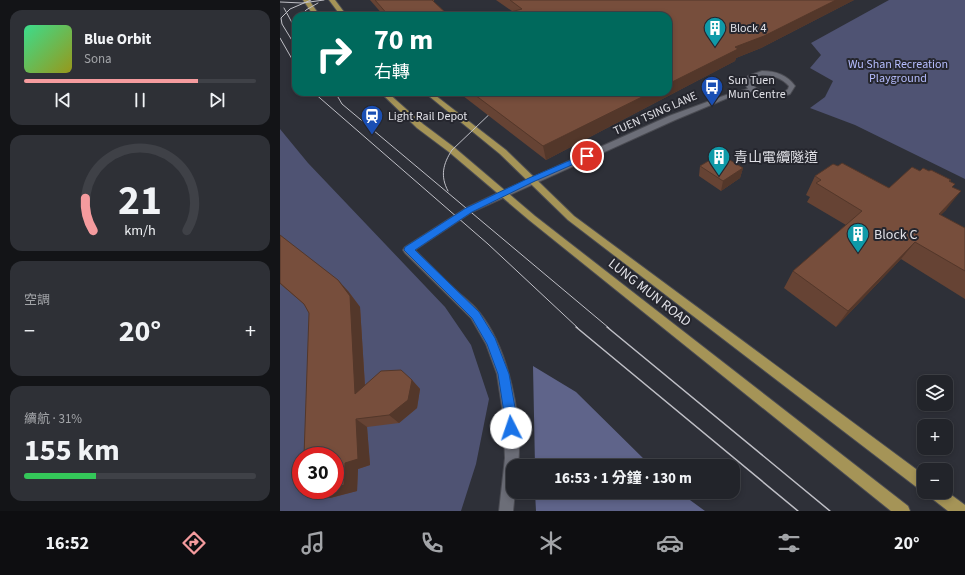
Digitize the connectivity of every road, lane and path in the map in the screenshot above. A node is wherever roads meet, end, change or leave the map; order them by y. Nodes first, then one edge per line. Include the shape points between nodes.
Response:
1 (306, 0) edge
2 (332, 0) edge
3 (314, 12) edge
4 (341, 12) edge
5 (752, 90) junction
6 (387, 96) edge
7 (432, 96) edge
8 (532, 180) junction
9 (503, 194) junction
10 (917, 479) edge
11 (944, 499) edge
12 (506, 511) edge
13 (903, 511) edge
14 (960, 511) edge

1 - 3 main road
2 - 4 main road
5 - 5 street via 747,82 748,78 764,73 786,78 792,86 788,93 774,96
5 - 8 street, TUEN TSING LANE via 702,105
6 - 9 main road, LUNG MUN ROAD
7 - 8 main road, LUNG MUN ROAD via 480,133
8 - 9 street, TUEN TSING LANE
8 - 10 main road, LUNG MUN ROAD via 571,218
9 - 12 street, TUEN TSING LANE via 469,210 408,250 475,315 492,342 503,374 510,413 512,458
9 - 13 main road, LUNG MUN ROAD
11 - 14 main road

